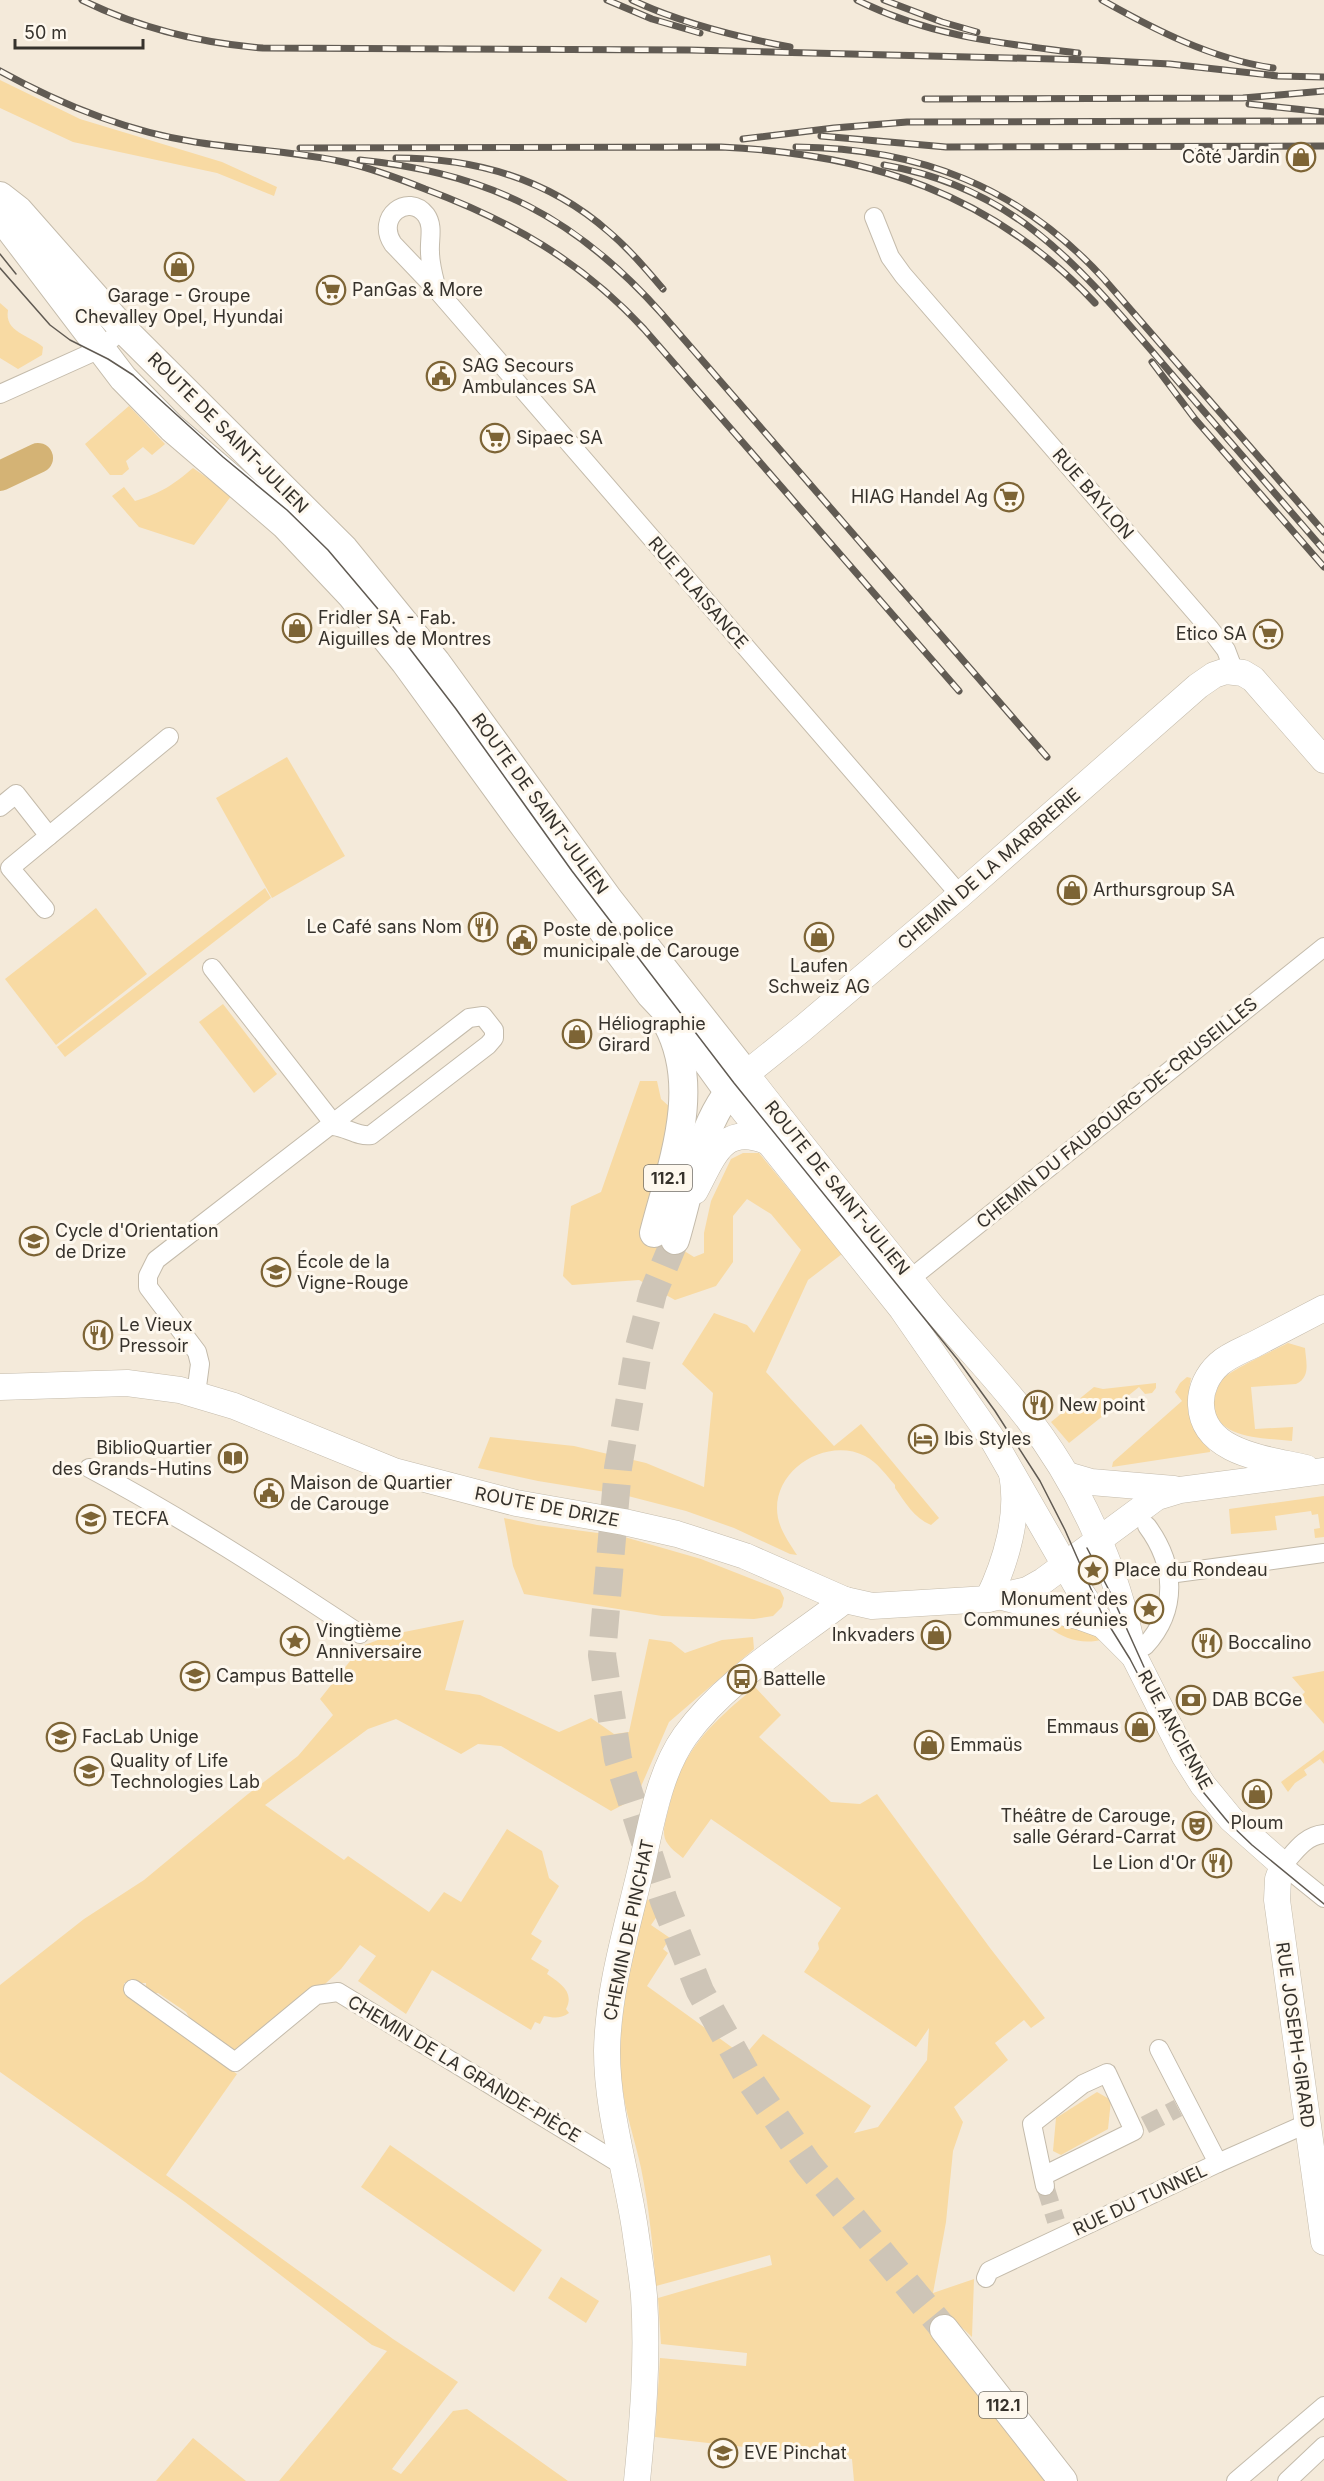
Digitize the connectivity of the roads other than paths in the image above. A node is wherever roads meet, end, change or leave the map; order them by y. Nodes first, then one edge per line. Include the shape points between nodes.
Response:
1 (0, 196) edge
2 (0, 216) edge
3 (874, 217) dead end
4 (437, 290) dead end
5 (123, 329) junction
6 (100, 349) junction
7 (0, 394) edge
8 (1234, 671) junction
9 (169, 737) dead end
10 (1324, 760) edge
11 (0, 807) edge
12 (49, 836) junction
13 (5, 867) edge
14 (960, 895) junction
15 (45, 909) dead end
16 (1324, 946) edge
17 (212, 968) dead end
18 (651, 995) junction
19 (727, 1082) junction
20 (333, 1126) junction
21 (694, 1126) junction
22 (766, 1141) junction
23 (683, 1212) junction
24 (910, 1279) junction
25 (1324, 1308) edge
26 (0, 1387) edge
27 (196, 1394) junction
28 (89, 1468) dead end
29 (1012, 1471) junction
30 (1322, 1471) edge
31 (1067, 1475) junction
32 (1180, 1490) junction
33 (1147, 1526) dead end
34 (1108, 1531) junction
35 (1324, 1553) edge
36 (1065, 1564) junction
37 (1169, 1574) junction
38 (995, 1598) junction
39 (844, 1600) junction
40 (1103, 1624) junction
41 (360, 1634) dead end
42 (1140, 1651) junction
43 (1324, 1834) edge
44 (1283, 1865) junction
45 (1324, 1898) edge
46 (132, 1989) dead end
47 (1159, 2049) dead end
48 (1306, 2124) junction
49 (1140, 2128) joint
50 (1218, 2163) junction
51 (622, 2165) junction
52 (1324, 2241) edge
53 (986, 2278) dead end
54 (944, 2329) tunnel mouth
55 (1324, 2406) edge
56 (1324, 2446) edge
57 (637, 2481) edge
58 (1063, 2481) edge
59 (1236, 2481) edge
60 (1287, 2481) edge

1 - 5 main road, ROUTE DE SAINT-JULIEN via 18,210
2 - 6 main road, ROUTE DE SAINT-JULIEN
3 - 8 street, RUE BAYLON via 890,257 903,275 1210,630 1226,650
4 - 14 street, RUE PLAISANCE
5 - 6 street
5 - 19 main road, ROUTE DE SAINT-JULIEN via 315,518 436,662 609,900 701,1017
6 - 7 street
6 - 18 main road, ROUTE DE SAINT-JULIEN via 155,412 272,513 352,596
8 - 10 main road via 1258,684
8 - 14 main road, CHEMIN DE LA MARBRERIE via 1214,675 1198,686
9 - 12 street
11 - 12 street via 16,794
12 - 13 street
13 - 15 street
14 - 19 main road, CHEMIN DE LA MARBRERIE via 811,1022
16 - 24 street, CHEMIN DU FAUBOURG-DE-CRUSEILLES
17 - 20 street
18 - 19 main road, ROUTE DE SAINT-JULIEN
18 - 21 main road via 672,1032
19 - 21 main road via 693,1101
19 - 22 main road, ROUTE DE SAINT-JULIEN
19 - 24 main road, ROUTE DE SAINT-JULIEN
20 - 20 street via 371,1135 488,1045 494,1030 483,1016 469,1018
20 - 27 street via 164,1253 150,1268 148,1287 197,1352 200,1364
21 - 23 main road, 112.1
21 - 23 main road, 112.1 via 665,1236
22 - 23 main road via 741,1135 724,1144
22 - 29 main road, ROUTE DE SAINT-JULIEN via 902,1309
24 - 31 main road, ROUTE DE SAINT-JULIEN via 1010,1395
25 - 30 main road via 1224,1360 1209,1376 1201,1401 1205,1423 1226,1445 1251,1455
26 - 27 main road, ROUTE DE DRIZE via 127,1383
27 - 39 main road, ROUTE DE DRIZE via 394,1471 516,1503 677,1534 745,1556
28 - 41 street via 214,1538
29 - 36 main road, ROUTE DE SAINT-JULIEN
29 - 38 main road via 1014,1504
30 - 32 main road
31 - 32 main road via 1091,1482
31 - 34 main road, ROUTE DE SAINT-JULIEN via 1083,1504
32 - 34 main road via 1157,1497
33 - 37 street via 1164,1553
34 - 36 main road
34 - 42 main road via 1126,1620
35 - 37 street
36 - 38 main road via 1036,1586
36 - 40 main road
37 - 42 street via 1166,1609
38 - 39 main road, ROUTE DE DRIZE via 882,1606
38 - 40 main road
39 - 51 main road, CHEMIN DE PINCHAT via 716,1701 685,1737 665,1776 610,2009 607,2053
40 - 42 main road
42 - 44 main road, RUE ANCIENNE via 1184,1755 1203,1785 1231,1819
43 - 44 street via 1301,1844
44 - 45 street, RUE ANCIENNE
44 - 48 main road, RUE JOSEPH-GIRARD via 1277,1900
46 - 51 street, CHEMIN DE LA GRANDE-PIÈCE via 235,2062 316,1995 338,1992
47 - 50 street, RUE DU TUNNEL via 1182,2106
48 - 50 street, RUE DU TUNNEL
48 - 52 main road, RUE JOSEPH-GIRARD
49 - 49 street via 1107,2073 1083,2084 1032,2124 1044,2181
50 - 53 street, RUE DU TUNNEL via 1059,2229 988,2271
51 - 57 main road, CHEMIN DE PINCHAT via 644,2295 645,2389
54 - 58 main road, 112.1
55 - 59 street
56 - 60 street

